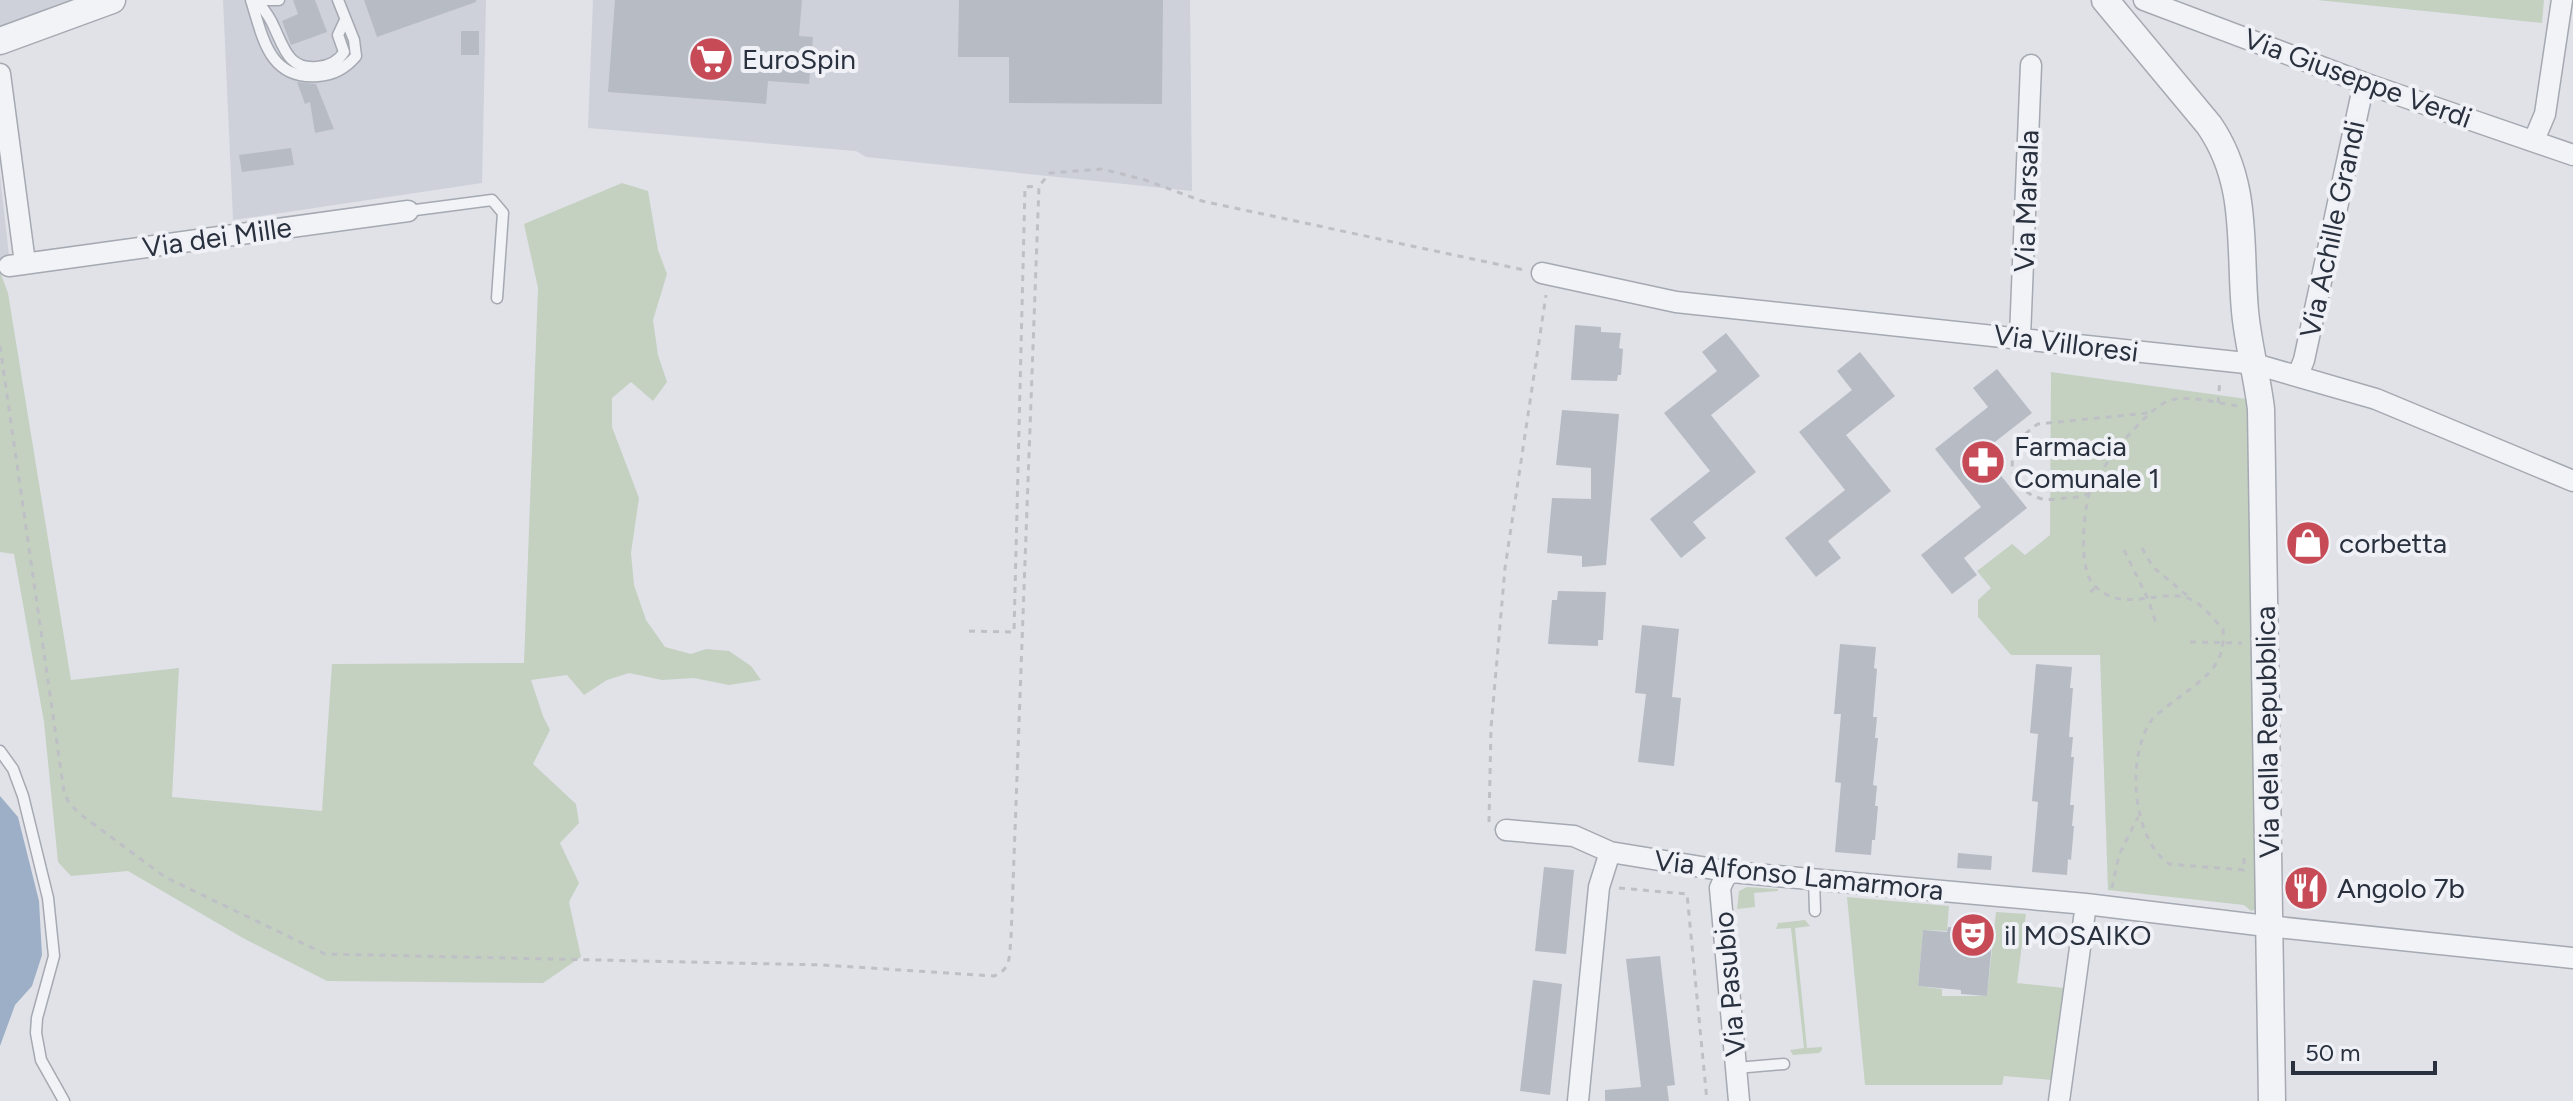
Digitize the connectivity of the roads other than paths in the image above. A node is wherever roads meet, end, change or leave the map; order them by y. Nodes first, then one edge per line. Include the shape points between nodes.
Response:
1 (112, 0) edge
2 (254, 0) edge
3 (265, 0) edge
4 (279, 0) edge
5 (338, 0) edge
6 (2105, 0) edge
7 (2144, 0) edge
8 (2562, 0) edge
9 (0, 41) edge
10 (2031, 65) dead end
11 (0, 74) edge
12 (2364, 83) junction
13 (2534, 140) junction
14 (2573, 155) edge
15 (408, 211) joint
16 (1546, 274) road end
17 (497, 298) dead end
18 (2020, 337) junction
19 (2255, 364) junction
20 (2298, 375) junction
21 (2573, 481) edge
22 (0, 751) edge
23 (1506, 830) road end
24 (1610, 852) junction
25 (1732, 872) junction
26 (1814, 880) junction
27 (2086, 904) junction
28 (1815, 911) dead end
29 (2270, 925) junction
30 (2573, 958) edge
31 (1784, 1064) dead end
32 (1736, 1068) junction
33 (64, 1101) edge
34 (1578, 1101) edge
35 (1739, 1101) edge
36 (2059, 1101) edge
37 (2272, 1101) edge

1 - 9 street
2 - 5 lane via 273,24 284,51 308,68 339,60 344,52 338,35 345,20
3 - 4 lane
6 - 19 street, Via della Repubblica via 2209,125 2229,161 2239,205 2245,312
7 - 12 street, Via Giuseppe Verdi
8 - 13 street via 2545,114
10 - 18 street, Via Marsala
11 - 15 street, Via dei Mille via 17,264
12 - 13 street, Via Giuseppe Verdi
12 - 20 street, Via Achille Grandi
13 - 14 street, Via Giuseppe Verdi
15 - 17 lane via 492,200 503,213
16 - 18 street, Via Villoresi via 1676,302
18 - 19 street, Via Villoresi
19 - 20 street, Via Villoresi
19 - 29 street, Via della Repubblica via 2261,409
20 - 21 street, Via Villoresi via 2376,399
22 - 33 lane via 23,796 48,898 54,956 36,1033 41,1060
23 - 24 street, Via Alfonso Lamarmora via 1574,836
24 - 25 street, Via Alfonso Lamarmora
24 - 34 street via 1599,887
25 - 26 street, Via Alfonso Lamarmora
25 - 32 street, Via Pasubio via 1720,888
26 - 27 street, Via Alfonso Lamarmora
26 - 28 lane
27 - 29 street, Via Alfonso Lamarmora
27 - 36 street
29 - 30 street, Via Alfonso Lamarmora
29 - 37 street, Via della Repubblica
31 - 32 lane
32 - 35 street, Via Pasubio

